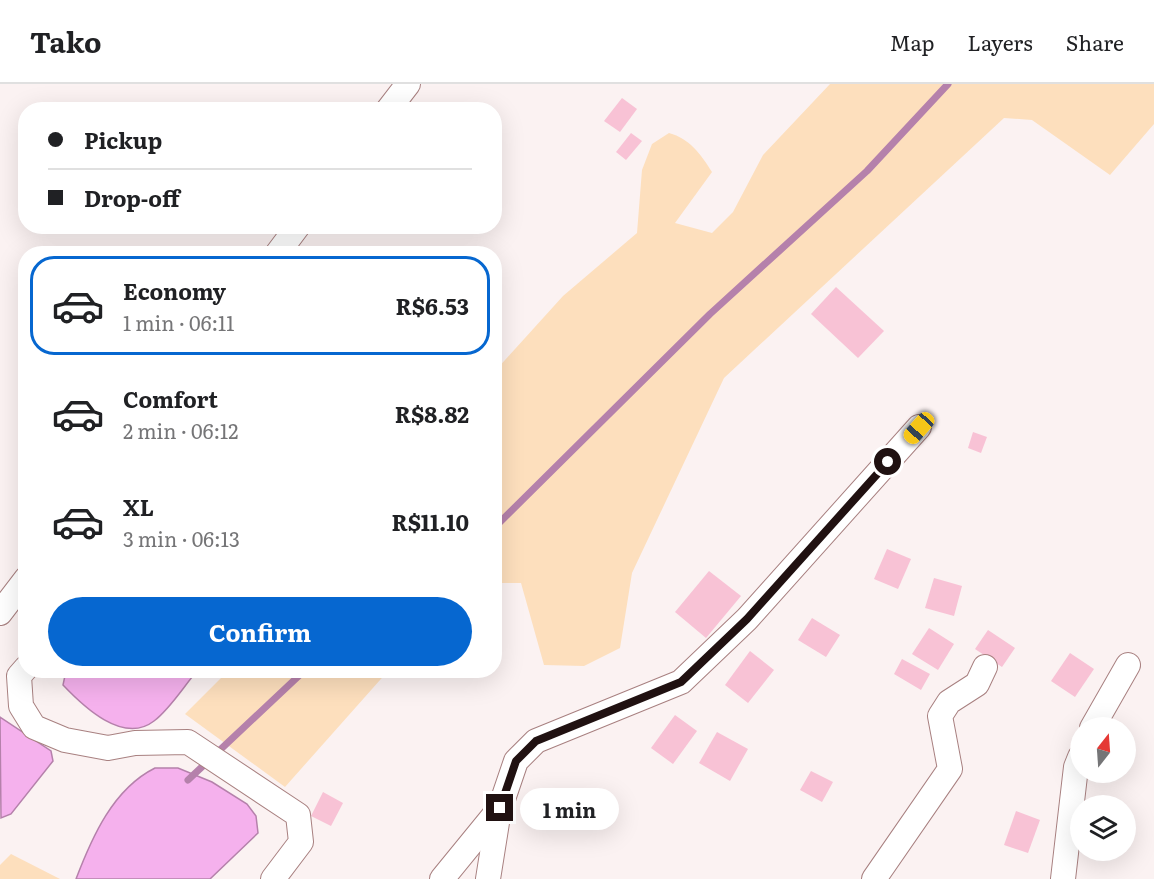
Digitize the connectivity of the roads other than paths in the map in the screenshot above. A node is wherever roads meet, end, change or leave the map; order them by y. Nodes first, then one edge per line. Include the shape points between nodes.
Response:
1 (408, 84) edge
2 (394, 102) edge
3 (919, 428) dead end
4 (18, 589) edge
5 (0, 613) edge
6 (1128, 665) dead end
7 (985, 667) dead end
8 (19, 678) edge
9 (1098, 717) edge
10 (1074, 783) edge
11 (500, 808) junction
12 (273, 879) edge
13 (442, 879) edge
14 (488, 879) edge
15 (874, 879) edge
16 (1063, 879) edge

1 - 2 street
3 - 11 street via 747,619 681,682 536,741 516,761
4 - 5 street
6 - 9 street
7 - 15 street via 977,684 949,702 940,716 950,769
8 - 12 street via 21,706 34,727 65,740 108,748 188,742 298,814 301,842
10 - 16 street
11 - 13 street
11 - 14 street

